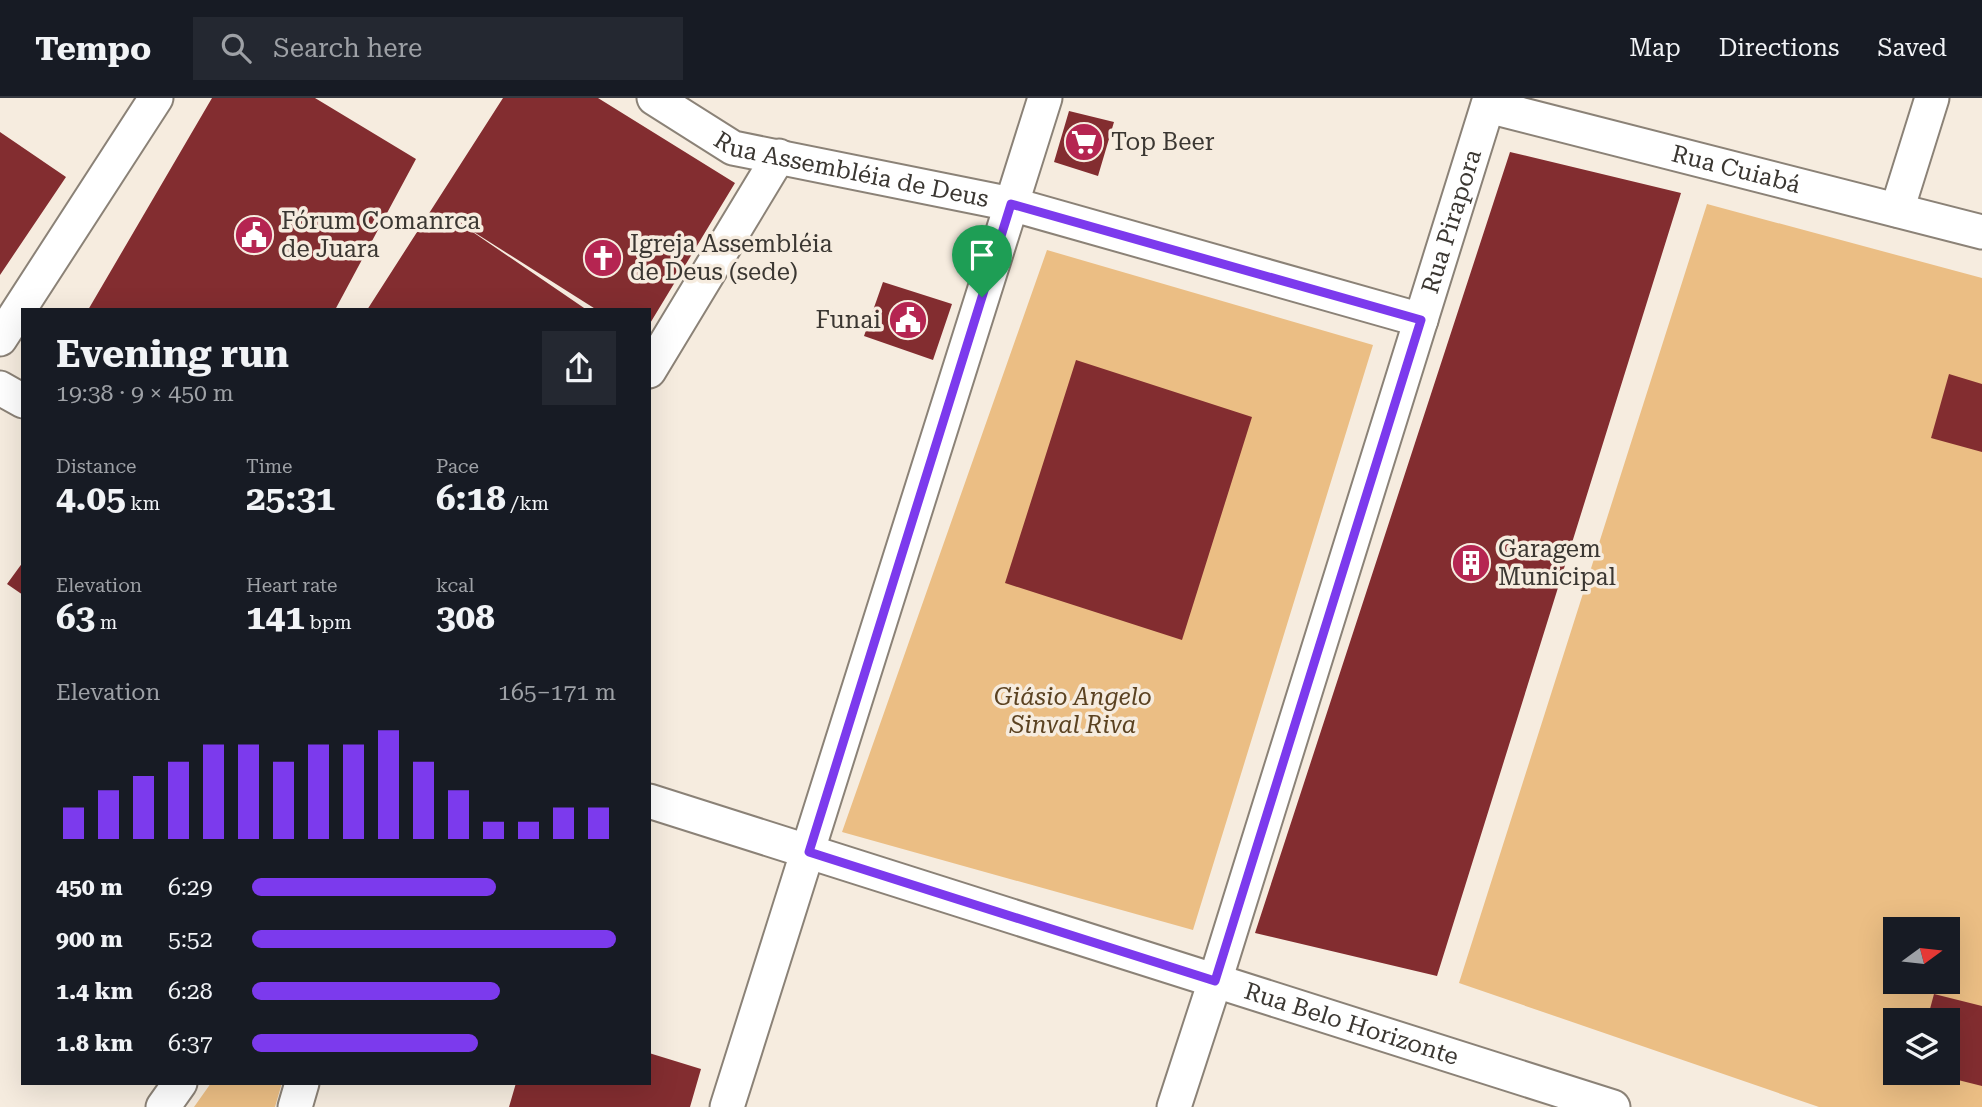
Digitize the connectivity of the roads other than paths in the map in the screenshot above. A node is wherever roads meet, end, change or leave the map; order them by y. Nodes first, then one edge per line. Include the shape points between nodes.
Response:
1 (156, 98) edge
2 (654, 98) edge
3 (1045, 98) edge
4 (1932, 98) edge
5 (1489, 102) edge
6 (779, 156) junction
7 (1011, 204) junction
8 (1897, 211) junction
9 (1982, 232) edge
10 (1421, 320) junction
11 (0, 339) edge
12 (651, 368) edge
13 (0, 388) edge
14 (21, 400) edge
15 (651, 802) edge
16 (809, 852) junction
17 (1215, 981) junction
18 (179, 1085) edge
19 (301, 1085) edge
20 (163, 1107) edge
21 (295, 1107) edge
22 (727, 1107) edge
23 (1174, 1107) edge
24 (1609, 1107) edge

1 - 11 street
2 - 6 street, Rua Assembléia de Deus via 733,148
3 - 7 street
4 - 8 street
5 - 8 street, Rua Cuiabá
5 - 10 street, Rua Pirapora
6 - 7 street, Rua Assembléia de Deus
6 - 12 street
7 - 10 street, Rua Assembléia de Deus
7 - 16 street
8 - 9 street, Rua Cuiabá
10 - 17 street, Rua Pirapora
13 - 14 street
15 - 16 street, Rua Belo Horizonte
16 - 17 street, Rua Belo Horizonte
16 - 22 street
17 - 23 street, Rua Pirapora
17 - 24 street, Rua Belo Horizonte
18 - 20 street
19 - 21 street

